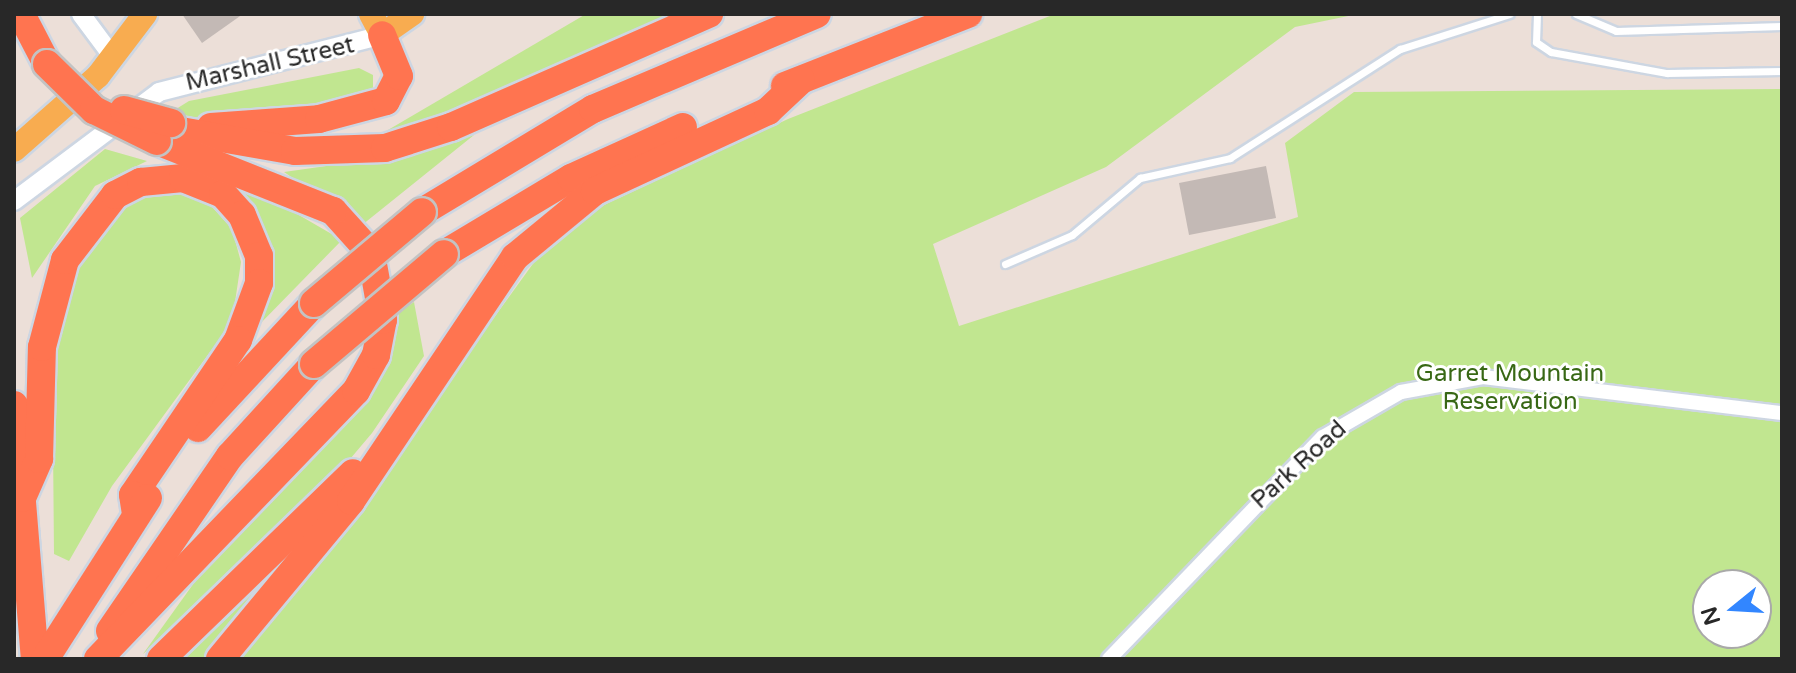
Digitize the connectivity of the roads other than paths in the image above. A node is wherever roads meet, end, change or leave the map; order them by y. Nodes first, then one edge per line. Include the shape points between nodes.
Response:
1 (21, 14) edge
2 (81, 14) edge
3 (145, 14) edge
4 (412, 14) edge
5 (709, 14) edge
6 (817, 14) edge
7 (968, 14) edge
8 (1510, 14) edge
9 (1537, 14) edge
10 (1576, 14) edge
11 (376, 25) edge
12 (1782, 26) edge
13 (113, 57) junction
14 (49, 62) junction
15 (1782, 71) edge
16 (801, 80) junction
17 (165, 131) junction
18 (14, 150) edge
19 (14, 201) edge
20 (1005, 264) dead end
21 (441, 365) junction
22 (14, 405) edge
23 (1782, 413) edge
24 (22, 498) junction
25 (136, 514) junction
26 (35, 659) edge
27 (45, 659) edge
28 (96, 659) edge
29 (161, 659) edge
30 (220, 659) edge
31 (1109, 659) edge

1 - 14 highway
2 - 13 street
3 - 13 main road
4 - 11 main road, Marshall Street
5 - 17 highway via 451,127 385,148 268,148
6 - 25 highway, bridge via 593,109 422,212 314,303 221,399
7 - 16 highway
8 - 20 lane via 1400,49 1230,158 1140,178 1072,235
9 - 15 lane via 1536,42 1551,52 1667,73
10 - 12 lane via 1616,31
11 - 17 highway via 399,76 393,94 376,106 270,125
11 - 19 street, Marshall Street via 159,92
13 - 18 main road
14 - 17 highway, bridge
14 - 17 highway, bridge via 94,110
16 - 21 highway via 768,111 617,179 551,223 501,273
16 - 28 highway, bridge via 571,178 444,254 314,364 207,486
17 - 28 highway via 333,211 371,253 383,320 371,369 356,391
21 - 29 highway via 341,485
21 - 30 highway via 351,501
22 - 24 highway
23 - 31 street, Park Road via 1483,377 1401,392 1323,437
24 - 25 highway via 39,459 42,347 65,260 115,195 154,178 183,178 223,194 242,215 259,256 259,283 238,340 133,495
24 - 26 highway
25 - 27 highway

